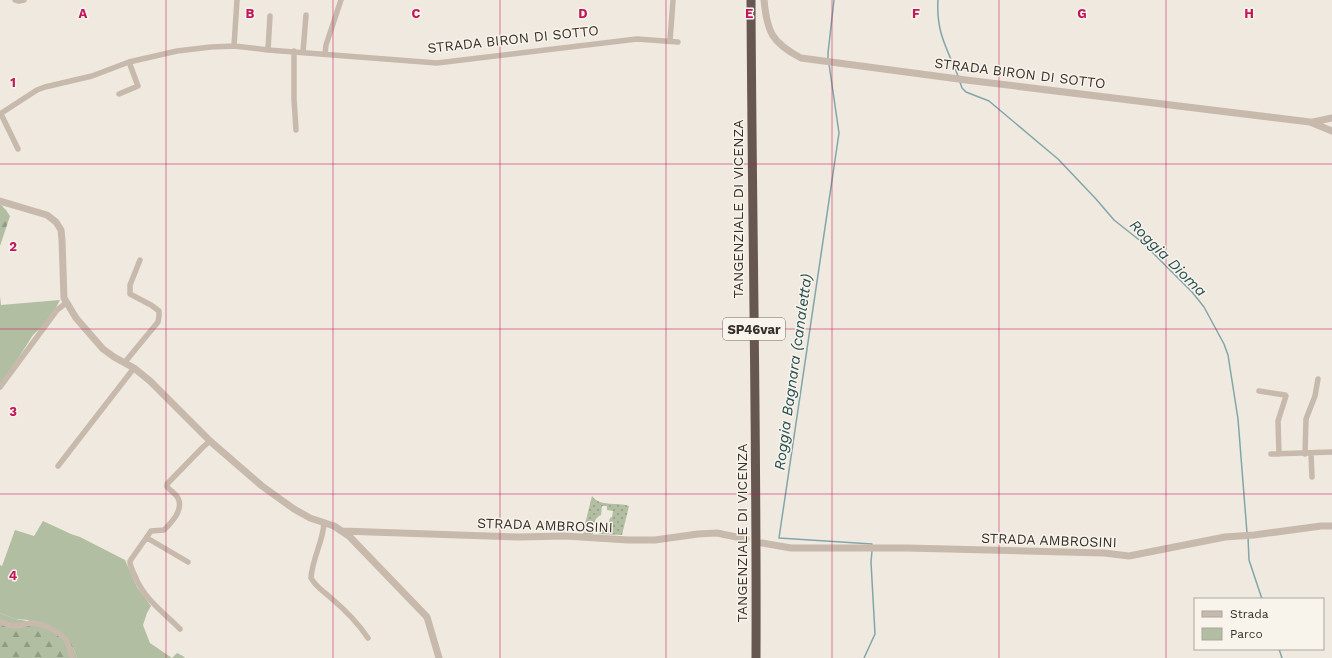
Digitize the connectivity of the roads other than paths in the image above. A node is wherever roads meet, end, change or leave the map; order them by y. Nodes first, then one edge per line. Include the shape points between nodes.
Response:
1 (15, 0) edge
2 (24, 0) edge
3 (237, 0) edge
4 (341, 0) edge
5 (672, 0) edge
6 (751, 0) edge
7 (764, 0) edge
8 (306, 15) dead end
9 (270, 16) dead end
10 (670, 41) junction
11 (678, 42) dead end
12 (234, 46) junction
13 (268, 50) junction
14 (294, 52) junction
15 (303, 52) junction
16 (325, 54) junction
17 (129, 62) junction
18 (119, 94) dead end
19 (0, 114) edge
20 (1332, 118) edge
21 (1310, 122) junction
22 (296, 130) dead end
23 (1332, 130) edge
24 (18, 149) dead end
25 (0, 201) edge
26 (140, 260) dead end
27 (66, 302) junction
28 (124, 362) junction
29 (134, 368) junction
30 (1318, 379) dead end
31 (0, 387) edge
32 (1259, 391) dead end
33 (210, 441) junction
34 (1332, 452) edge
35 (1271, 454) dead end
36 (1279, 454) junction
37 (1308, 454) junction
38 (58, 466) dead end
39 (1312, 477) dead end
40 (324, 523) junction
41 (1332, 526) edge
42 (342, 531) junction
43 (147, 538) junction
44 (746, 539) dead end
45 (762, 543) dead end
46 (188, 562) dead end
47 (0, 621) edge
48 (180, 629) dead end
49 (368, 638) dead end
50 (72, 658) edge
51 (439, 658) edge
52 (756, 658) edge

1 - 2 street
3 - 12 street
4 - 16 street
5 - 10 street
6 - 52 highway, TANGENZIALE DI VICENZA / SP46var
7 - 21 street, STRADA BIRON DI SOTTO via 770,31 779,44 800,58
8 - 15 street
9 - 13 street
10 - 11 street, STRADA BIRON DI SOTTO
10 - 16 street, STRADA BIRON DI SOTTO via 637,39 437,63
12 - 13 street, STRADA BIRON DI SOTTO
12 - 17 street, STRADA BIRON DI SOTTO via 177,51
13 - 14 street, STRADA BIRON DI SOTTO
14 - 15 street, STRADA BIRON DI SOTTO
14 - 22 street
15 - 16 street, STRADA BIRON DI SOTTO
17 - 18 street via 138,86
17 - 19 street, STRADA BIRON DI SOTTO via 92,76 41,88
19 - 24 street, STRADA BIRON DI SOTTO
20 - 21 street, STRADA BIRON DI SOTTO
21 - 23 street, STRADA BIRON DI SOTTO
25 - 27 street via 47,215 56,222 61,230 63,293
26 - 28 street via 130,285 130,294 159,310 159,316 158,322
27 - 28 street via 76,318 103,349
27 - 31 street
28 - 29 street
29 - 33 street
29 - 38 street
30 - 37 street via 1315,396 1306,419
32 - 36 street via 1286,396 1278,421
33 - 40 street via 262,486 294,509
33 - 43 street via 168,482 167,487 178,497 178,512 164,530 151,531
34 - 37 street
35 - 36 street
36 - 37 street
37 - 39 street
40 - 42 street
40 - 49 street via 311,578
41 - 45 street, STRADA AMBROSINI via 1225,537 1129,556 1104,553 907,548 791,548
42 - 44 street, STRADA AMBROSINI via 519,537 565,536 628,540 655,540 717,533
42 - 51 street via 427,617
43 - 46 street
43 - 48 street via 130,561 132,570 146,598
47 - 50 street via 9,626 34,623 49,628 66,640

